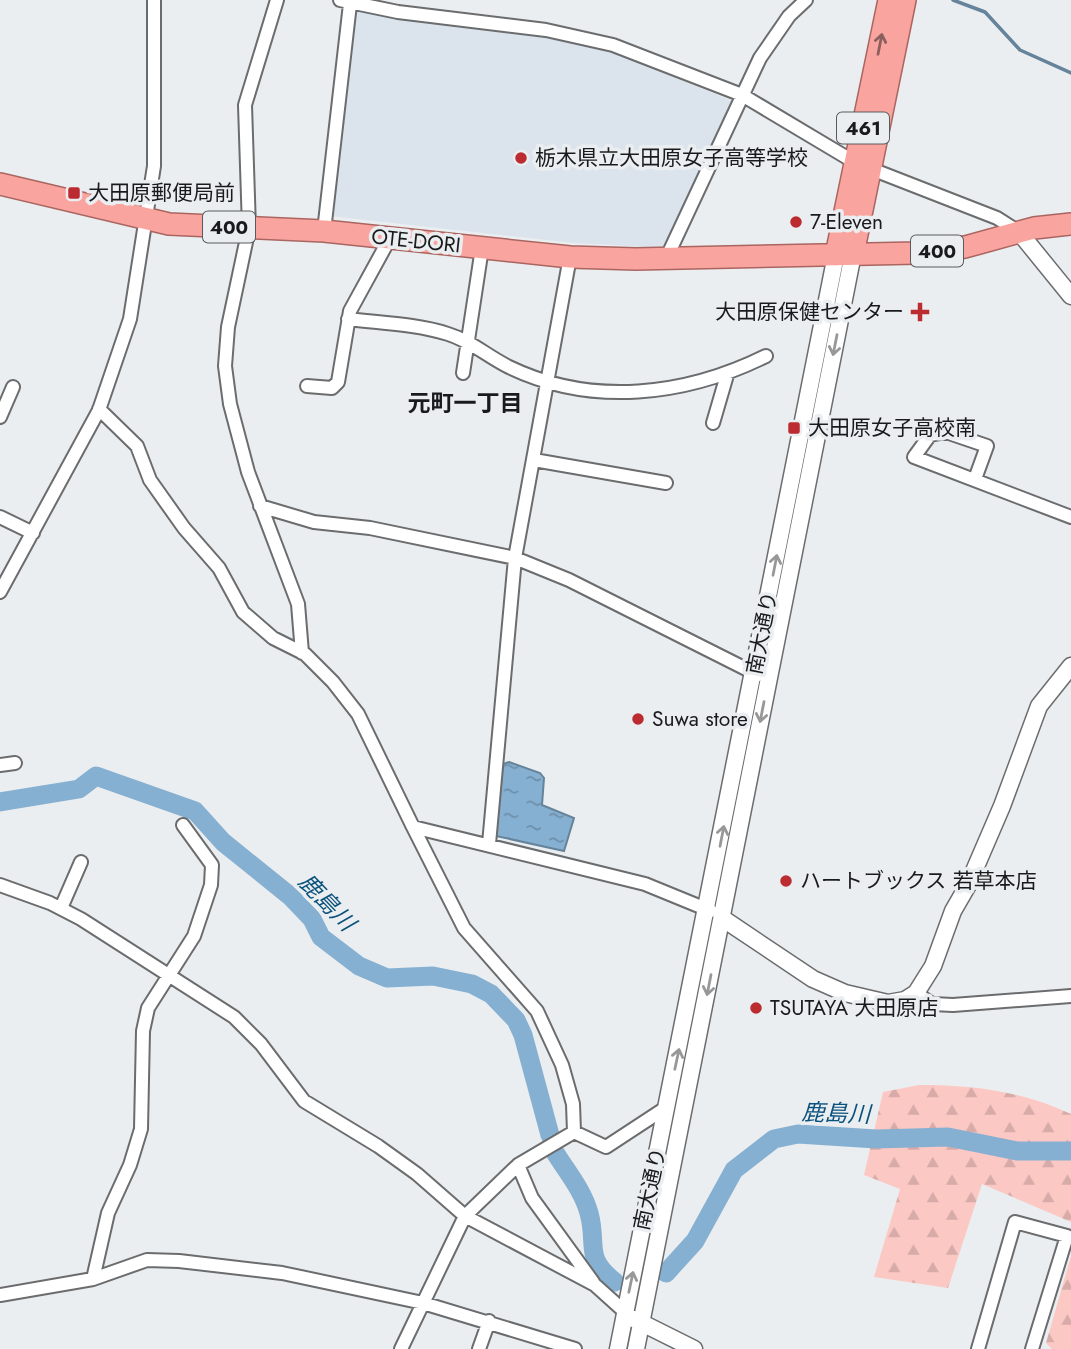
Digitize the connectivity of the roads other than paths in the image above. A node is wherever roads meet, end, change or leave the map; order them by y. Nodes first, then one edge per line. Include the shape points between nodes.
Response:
1 (154, 0) edge
2 (276, 0) edge
3 (806, 0) edge
4 (889, 0) edge
5 (905, 0) edge
6 (345, 2) edge
7 (400, 6) edge
8 (741, 95) junction
9 (864, 166) junction
10 (0, 184) edge
11 (146, 221) junction
12 (1071, 224) edge
13 (249, 228) junction
14 (324, 231) junction
15 (1019, 232) junction
16 (390, 238) junction
17 (482, 248) junction
18 (844, 255) junction
19 (570, 257) junction
20 (666, 259) junction
21 (1071, 296) edge
22 (348, 319) junction
23 (467, 340) junction
24 (766, 356) dead end
25 (463, 373) dead end
26 (727, 376) junction
27 (548, 382) junction
28 (307, 386) dead end
29 (13, 387) dead end
30 (99, 409) junction
31 (0, 417) edge
32 (713, 423) dead end
33 (534, 460) junction
34 (975, 479) junction
35 (666, 483) dead end
36 (260, 506) junction
37 (0, 517) edge
38 (1071, 517) edge
39 (33, 533) junction
40 (515, 558) junction
41 (0, 592) edge
42 (302, 653) junction
43 (1071, 666) edge
44 (761, 676) junction
45 (15, 763) dead end
46 (0, 765) edge
47 (183, 825) dead end
48 (412, 827) junction
49 (489, 844) junction
50 (81, 862) dead end
51 (0, 885) edge
52 (61, 908) junction
53 (707, 908) junction
54 (722, 918) junction
55 (172, 975) junction
56 (916, 993) junction
57 (1071, 996) edge
58 (667, 1107) junction
59 (574, 1132) junction
60 (518, 1165) junction
61 (465, 1216) junction
62 (93, 1279) junction
63 (595, 1285) junction
64 (0, 1295) edge
65 (423, 1303) junction
66 (625, 1312) junction
67 (489, 1321) junction
68 (641, 1324) junction
69 (401, 1349) edge
70 (479, 1349) edge
71 (575, 1349) edge
72 (618, 1349) edge
73 (636, 1349) edge
74 (694, 1349) edge
75 (978, 1349) edge
76 (1032, 1349) edge

1 - 11 street via 154,166
2 - 13 street via 245,105
3 - 8 street via 760,58
9 -> 4 highway, 南大通り / 461
5 - 9 highway, 南大通り / 461
6 - 7 street
6 - 14 street
7 - 8 street via 613,45
8 - 9 street
8 - 20 street
9 - 15 street via 997,218
9 - 18 highway, 南大通り / 461
10 - 11 highway, OTE-DORI / 400
11 - 13 highway, OTE-DORI / 400
11 - 30 street via 130,319
12 - 15 highway, 400
13 - 14 highway, OTE-DORI / 400
13 - 36 street via 228,327 225,366 230,404
14 - 16 highway, OTE-DORI / 400
15 - 18 highway, 400 via 940,250
15 - 21 street
16 - 17 highway, OTE-DORI / 400
16 - 22 street
17 - 19 highway, OTE-DORI / 400
17 - 23 street
18 - 20 highway, OTE-DORI / 400
18 - 44 street, 南大通り
19 - 20 highway, OTE-DORI / 400
19 - 27 street
22 - 23 street
22 - 28 street via 338,382 332,388
23 - 25 street
23 - 27 street via 509,367
24 - 26 street
26 - 27 street via 633,393
26 - 32 street
27 - 33 street
29 - 31 street
30 - 39 street
30 - 42 street via 137,446 150,480 219,568 243,612 273,638
33 - 35 street
33 - 40 street
34 - 34 street via 963,475 914,457 930,435 946,432 987,446
34 - 38 street
36 - 40 street via 314,522 370,528
36 - 42 street via 298,604
37 - 39 street
39 - 41 street
40 - 44 street via 569,580
40 - 49 street
42 - 48 street via 333,682 358,715
43 - 56 street via 1039,706 1002,806 933,965
53 -> 44 street, 南大通り
44 -> 54 street, 南大通り
45 - 46 street
47 - 55 street via 212,865 212,886 194,936
48 - 49 street
48 - 59 street via 464,928 537,1011 562,1065 573,1104
49 - 53 street via 645,884
50 - 52 street
51 - 52 street
52 - 55 street
53 - 54 street
58 -> 53 street, 南大通り
54 - 56 street via 813,979 845,993 888,1003
54 -> 68 street, 南大通り
55 - 61 street via 234,1017 304,1101 398,1160
55 - 62 street via 148,1008 143,1031 141,1129 108,1213
56 - 57 street via 932,1004 953,1005
58 - 59 street via 606,1147
66 -> 58 street, 南大通り
59 - 60 street
60 - 61 street
60 - 63 street via 532,1198
61 - 63 street
61 - 65 street
62 - 64 street
62 - 65 street via 147,1260 179,1261 282,1273
63 - 66 street
65 - 67 street
65 - 69 street
66 - 68 street
66 - 72 street, 南大通り
67 - 70 street
67 - 71 street
68 - 73 street, 南大通り
68 - 74 street
75 - 76 street via 1015,1222 1067,1236

